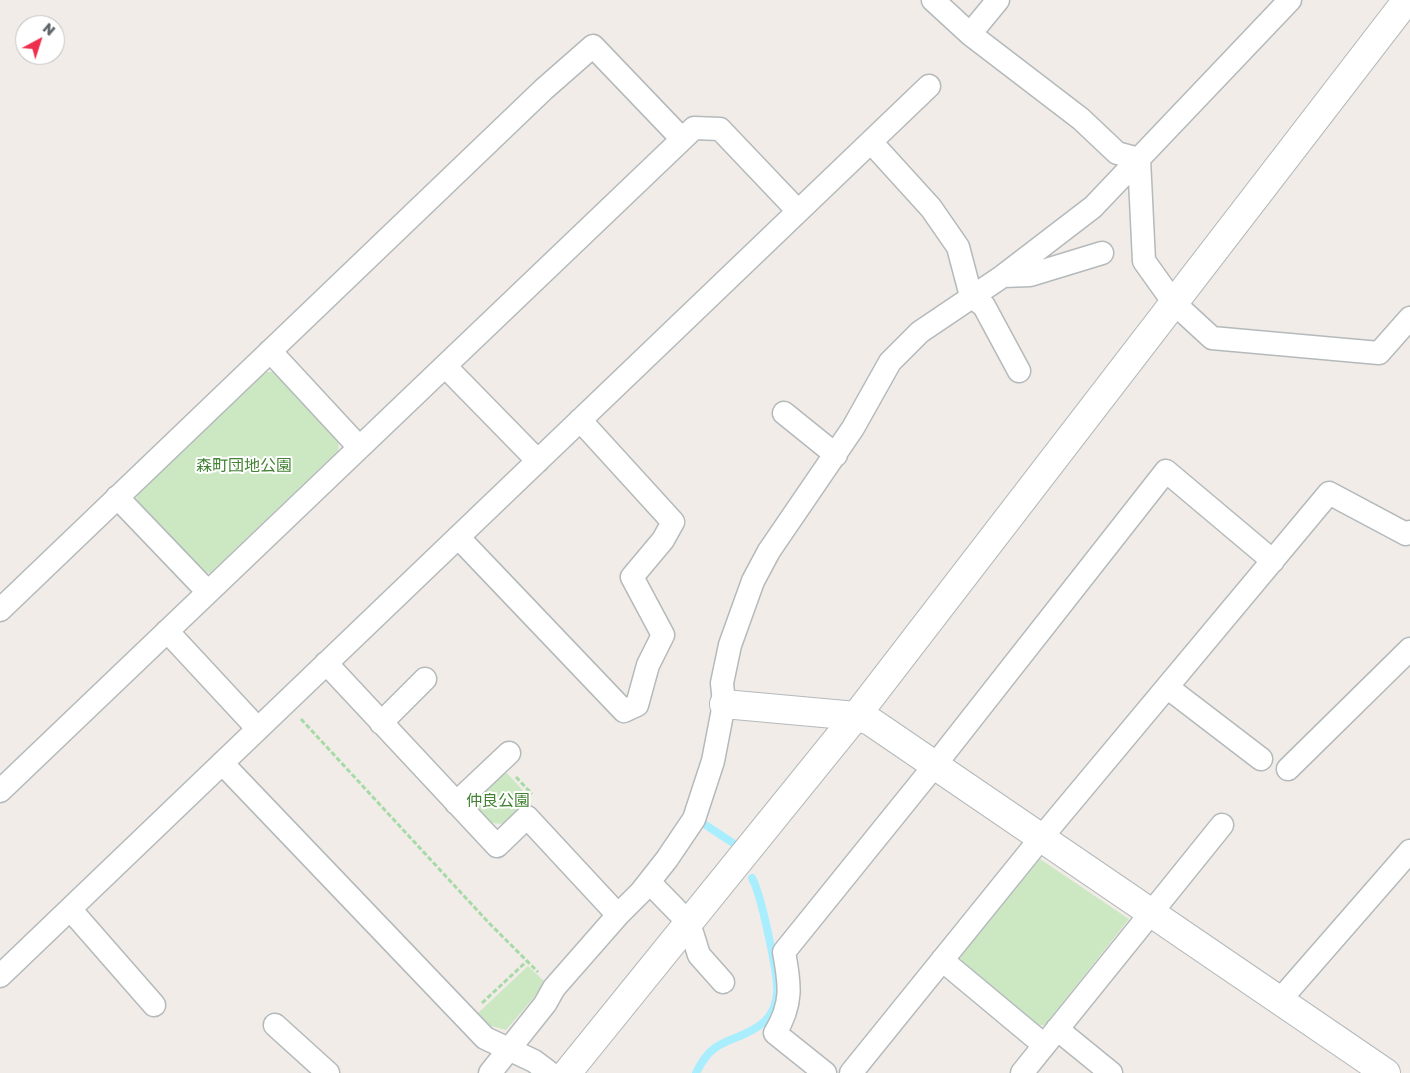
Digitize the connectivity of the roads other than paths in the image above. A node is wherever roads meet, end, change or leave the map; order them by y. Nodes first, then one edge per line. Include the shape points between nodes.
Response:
1 (933, 0) edge
2 (998, 0) edge
3 (1290, 0) edge
4 (1407, 0) edge
5 (970, 34) junction
6 (929, 86) dead end
7 (682, 139) junction
8 (871, 142) junction
9 (1139, 159) junction
10 (798, 211) junction
11 (1102, 253) dead end
12 (1003, 276) junction
13 (971, 296) junction
14 (1174, 303) junction
15 (1410, 318) edge
16 (270, 351) junction
17 (445, 366) junction
18 (1019, 371) dead end
19 (784, 413) dead end
20 (580, 420) junction
21 (359, 447) junction
22 (836, 455) junction
23 (538, 461) junction
24 (117, 497) junction
25 (1410, 532) edge
26 (458, 537) junction
27 (1272, 561) junction
28 (208, 592) junction
29 (0, 610) edge
30 (167, 631) junction
31 (1410, 650) edge
32 (326, 663) junction
33 (425, 679) dead end
34 (1167, 688) junction
35 (724, 704) junction
36 (856, 716) junction
37 (381, 723) junction
38 (258, 729) junction
39 (505, 757) road end
40 (1261, 759) dead end
41 (222, 762) junction
42 (935, 765) junction
43 (1288, 769) dead end
44 (0, 791) edge
45 (456, 803) junction
46 (1222, 826) dead end
47 (1041, 838) junction
48 (1410, 851) edge
49 (649, 882) junction
50 (70, 909) junction
51 (1150, 913) junction
52 (618, 915) junction
53 (689, 923) junction
54 (942, 960) junction
55 (1, 974) edge
56 (724, 982) dead end
57 (1280, 1000) junction
58 (154, 1005) dead end
59 (275, 1025) dead end
60 (1050, 1037) junction
61 (508, 1049) junction
62 (328, 1073) edge
63 (490, 1073) edge
64 (550, 1073) edge
65 (567, 1073) edge
66 (825, 1073) edge
67 (851, 1073) edge
68 (1022, 1073) edge
69 (1111, 1073) edge
70 (1386, 1073) edge

1 - 5 street
2 - 5 street
3 - 9 street
4 - 14 street
5 - 9 street via 1081,119 1117,153
6 - 8 street
7 - 10 street via 694,128 720,129
7 - 16 street via 593,46
7 - 17 street
8 - 10 street
8 - 13 street via 931,208 958,247
9 - 12 street via 1093,207
9 - 14 street via 1144,261
10 - 20 street
11 - 12 street via 1030,275
12 - 13 street
13 - 18 street via 984,306
13 - 22 street via 920,332 890,362
14 - 15 street via 1212,338 1378,353
14 - 36 street
16 - 21 street
16 - 24 street
17 - 21 street
17 - 23 street
19 - 22 street
20 - 23 street
20 - 26 street via 672,522 663,540 632,577 663,635 648,665 637,705 624,711
21 - 28 street
22 - 35 street via 769,551 753,581 730,645 722,683
23 - 26 street
24 - 28 street
24 - 29 street
25 - 27 street via 1406,534 1329,493
26 - 32 street
27 - 34 street
27 - 42 street via 1166,471
28 - 30 street
30 - 38 street
30 - 44 street
31 - 43 street
32 - 37 street
32 - 38 street
33 - 37 street
34 - 40 street
34 - 47 street
35 - 36 street
35 - 49 street via 712,761 694,819
36 - 42 street via 870,721
36 - 53 street
37 - 45 street
38 - 41 street
39 - 45 street
41 - 50 street
41 - 61 street via 485,1038
42 - 47 street
42 - 66 street via 784,952 789,1001 785,1018 775,1033
45 - 52 street via 497,846 527,817
46 - 51 street
47 - 51 street
47 - 54 street
48 - 57 street
49 - 52 street
49 - 53 street
50 - 55 street
50 - 58 street
51 - 57 street
51 - 60 street
52 - 61 street via 554,988
53 - 56 street via 699,955
53 - 65 street
54 - 60 street
54 - 67 street
57 - 70 street
59 - 62 street
60 - 68 street
60 - 69 street
61 - 63 street
61 - 64 street

